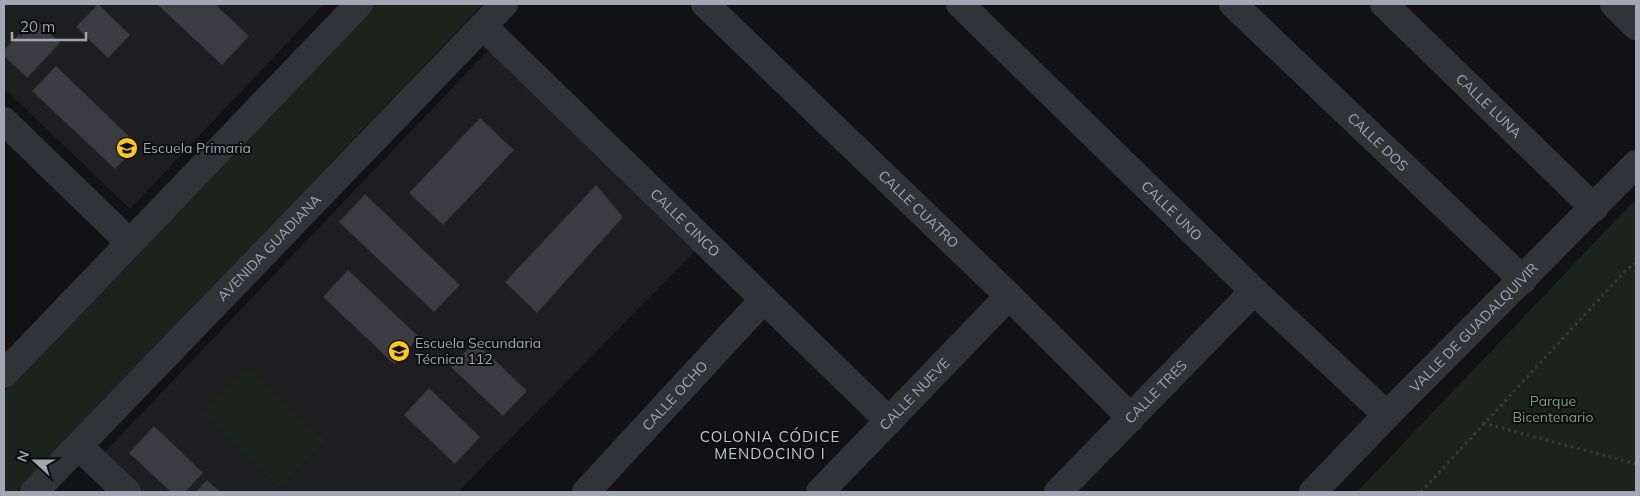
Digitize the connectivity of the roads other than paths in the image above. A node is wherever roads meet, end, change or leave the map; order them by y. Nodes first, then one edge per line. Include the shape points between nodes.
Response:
1 (359, 4) edge
2 (504, 4) edge
3 (705, 4) edge
4 (960, 4) edge
5 (1233, 4) edge
6 (1384, 4) edge
7 (1614, 4) edge
8 (482, 26) junction
9 (1636, 26) edge
10 (4, 121) edge
11 (1636, 164) edge
12 (1594, 208) junction
13 (129, 242) junction
14 (1524, 280) junction
15 (1254, 291) junction
16 (1009, 296) junction
17 (764, 300) junction
18 (7, 365) edge
19 (1386, 415) junction
20 (1131, 418) junction
21 (889, 421) junction
22 (78, 446) junction
23 (34, 492) edge
24 (127, 492) edge
25 (586, 492) edge
26 (820, 492) edge
27 (1058, 492) edge
28 (1313, 492) edge

1 - 13 street
2 - 8 street, AVENIDA GUADIANA
3 - 16 street, CALLE CUATRO
4 - 15 street, CALLE UNO
5 - 14 street, CALLE DOS
6 - 12 street, CALLE LUNA
7 - 9 street
8 - 17 street, CALLE CINCO
8 - 22 street, AVENIDA GUADIANA
10 - 13 street
11 - 12 street, VALLE DE GUADALQUIVIR
12 - 14 street, VALLE DE GUADALQUIVIR
13 - 18 street
14 - 19 street, VALLE DE GUADALQUIVIR
15 - 19 street, CALLE UNO
15 - 20 street, CALLE TRES
16 - 20 street, CALLE CUATRO
16 - 21 street, CALLE NUEVE
17 - 21 street, CALLE CINCO
17 - 25 street, CALLE OCHO
19 - 28 street, VALLE DE GUADALQUIVIR
20 - 27 street, CALLE TRES
21 - 26 street, CALLE NUEVE
22 - 23 street, AVENIDA GUADIANA
22 - 24 street

